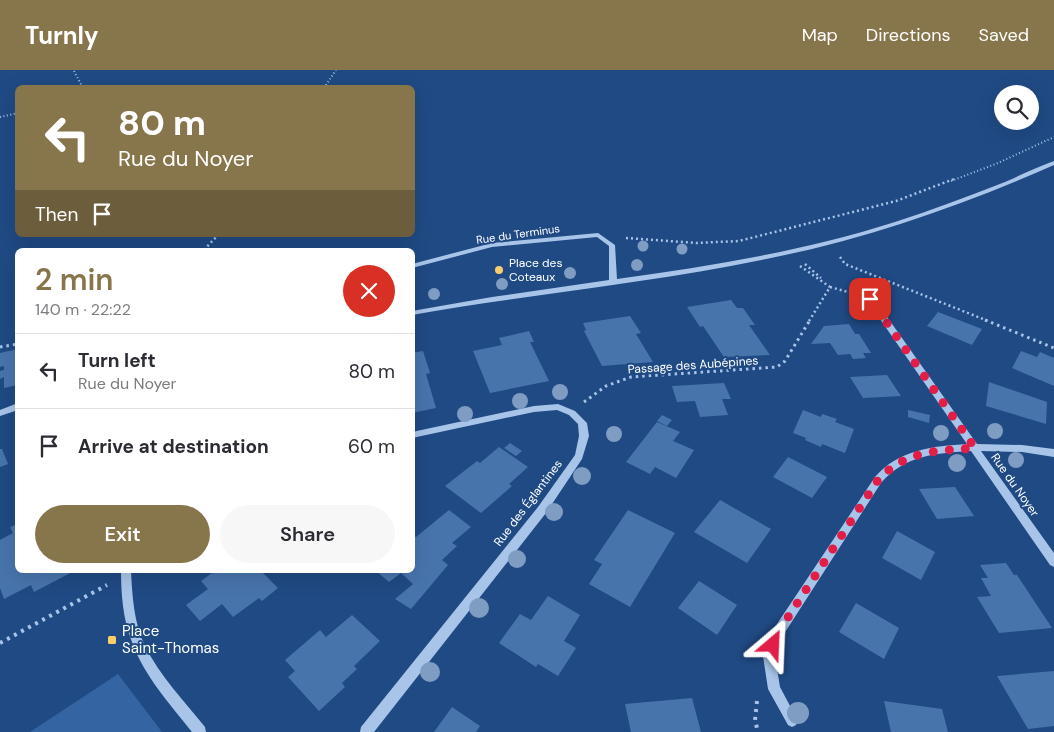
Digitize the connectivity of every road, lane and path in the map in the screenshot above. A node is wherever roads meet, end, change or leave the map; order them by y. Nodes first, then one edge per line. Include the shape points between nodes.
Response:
1 (336, 70) edge
2 (74, 72) dead end
3 (81, 85) edge
4 (326, 85) edge
5 (15, 114) edge
6 (0, 117) edge
7 (1054, 137) edge
8 (1054, 163) edge
9 (598, 235) junction
10 (216, 237) edge
11 (830, 242) junction
12 (206, 248) edge
13 (415, 265) edge
14 (613, 281) junction
15 (870, 299) joint
16 (415, 313) edge
17 (15, 344) edge
18 (0, 347) edge
19 (1054, 348) edge
20 (15, 407) edge
21 (15, 410) edge
22 (572, 412) junction
23 (0, 413) edge
24 (415, 435) edge
25 (975, 448) junction
26 (1054, 453) edge
27 (1054, 562) edge
28 (128, 573) edge
29 (130, 573) edge
30 (0, 643) edge
31 (792, 721) dead end
32 (200, 732) edge
33 (366, 732) edge

1 - 4 path
2 - 3 path
5 - 6 path
7 - 9 path via 998,163 896,201 739,241 692,244
8 - 11 street via 923,216
9 - 13 street, Rue du Terminus via 492,245
9 - 14 street via 612,245
10 - 12 path
11 - 14 street via 731,263
11 - 19 path via 845,264
14 - 16 street
15 - 22 path, Passage des Aubépines via 830,287 785,361 777,367 615,380
15 - 25 street, Rue du Noyer
17 - 18 path
20 - 23 street
21 - 23 street
22 - 24 street via 558,407 534,409
22 - 33 street, Rue des Églantines via 582,423 584,436 580,456 542,510
25 - 26 street
25 - 27 street, Rue du Noyer
25 - 31 street via 912,456 892,466 878,480 777,634 769,656 774,689
28 - 30 path
29 - 32 street via 133,623 141,649

